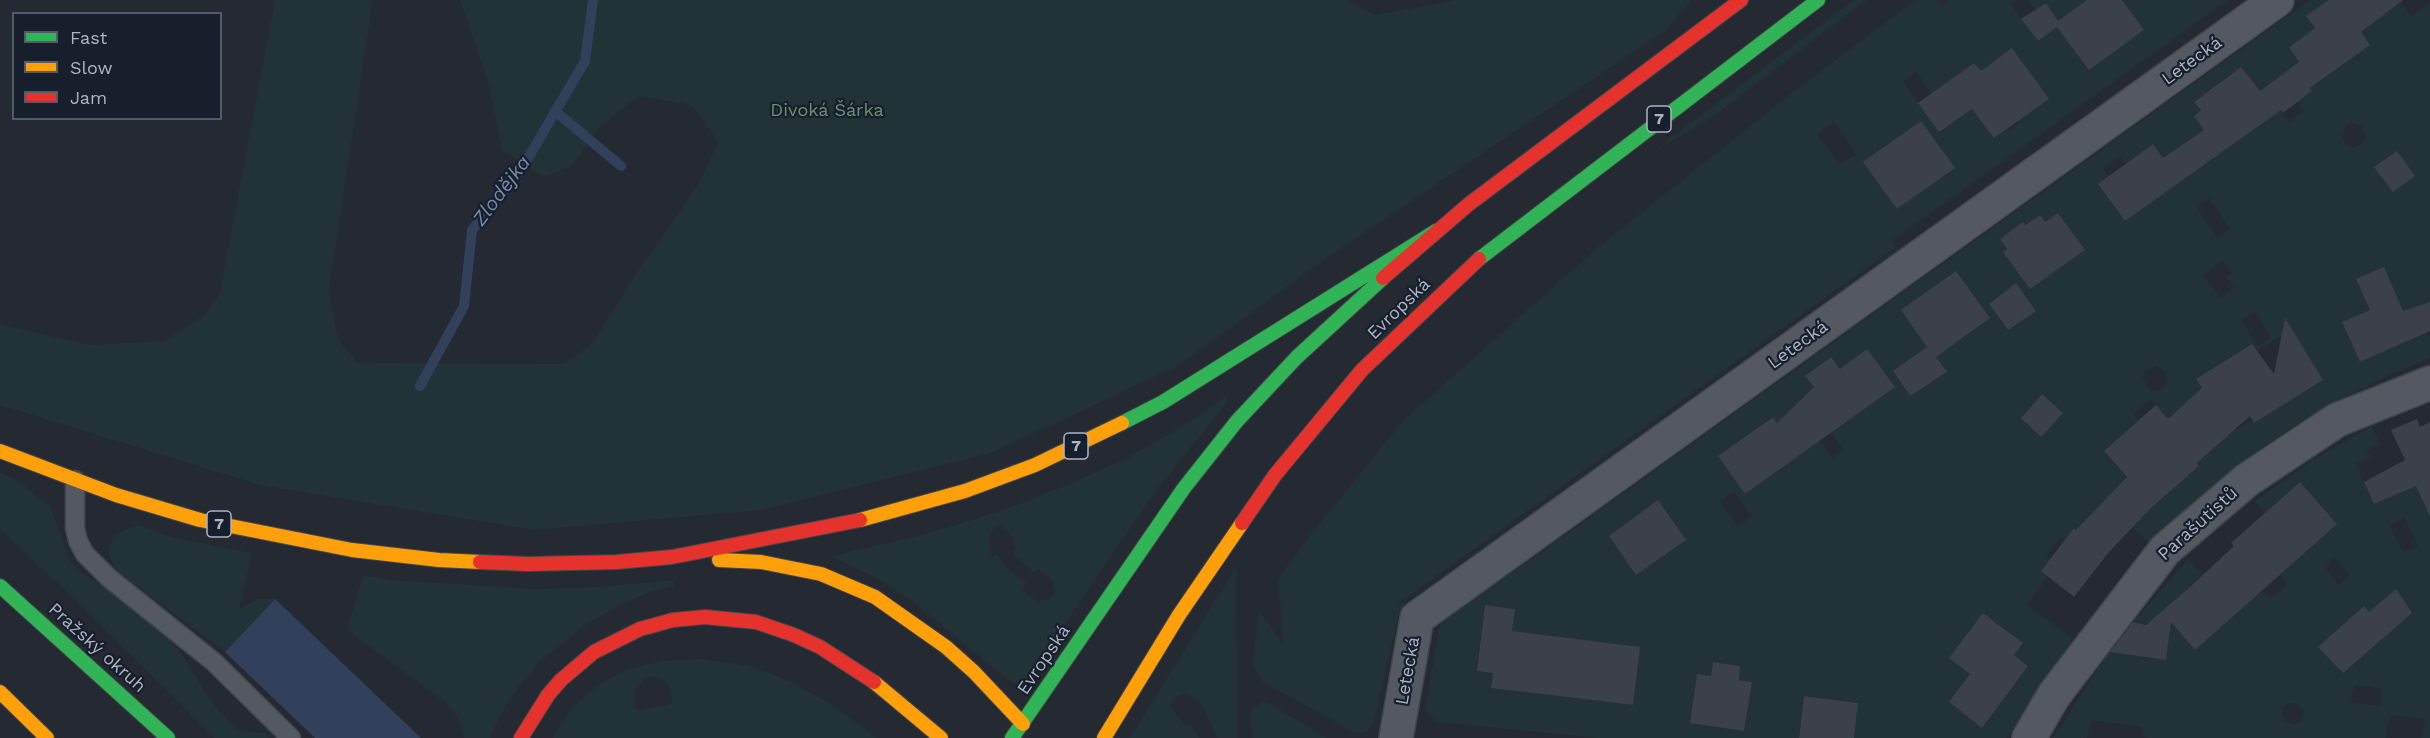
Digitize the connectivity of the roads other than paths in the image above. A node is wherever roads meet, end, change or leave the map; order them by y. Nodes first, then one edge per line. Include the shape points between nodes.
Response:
1 (1741, 0) edge
2 (1818, 0) edge
3 (2277, 0) edge
4 (1436, 231) junction
5 (2430, 383) edge
6 (0, 451) edge
7 (75, 480) junction
8 (672, 557) junction
9 (0, 586) edge
10 (0, 693) edge
11 (1023, 724) junction
12 (47, 738) edge
13 (168, 738) edge
14 (291, 738) edge
15 (521, 738) edge
16 (941, 738) edge
17 (1012, 738) edge
18 (1035, 738) edge
19 (1104, 738) edge
20 (1396, 738) edge
21 (2029, 738) edge

1 - 4 main road, Evropská / 7
2 - 19 main road, Evropská / 7 via 1502,240 1362,370 1275,476 1179,615
3 - 20 street, Letecká via 1417,618
4 - 8 main road, 7 via 1163,402 1035,465 965,491 862,520
4 - 11 main road, Evropská via 1327,328 1237,421 1155,529
5 - 21 street, Parašutistů via 2337,420 2247,480 2165,550 2054,695
6 - 7 main road, 7
7 - 8 main road, 7 via 200,520 352,550 439,560 528,564
7 - 14 lane via 75,528 85,554 214,662
8 - 11 main road via 761,562 845,582 892,608 946,647
9 - 13 main road, Pražský okruh
10 - 12 main road
11 - 17 main road, Evropská
11 - 18 main road
15 - 16 main road via 548,695 594,652 640,629 705,617 756,622 820,647 873,681

